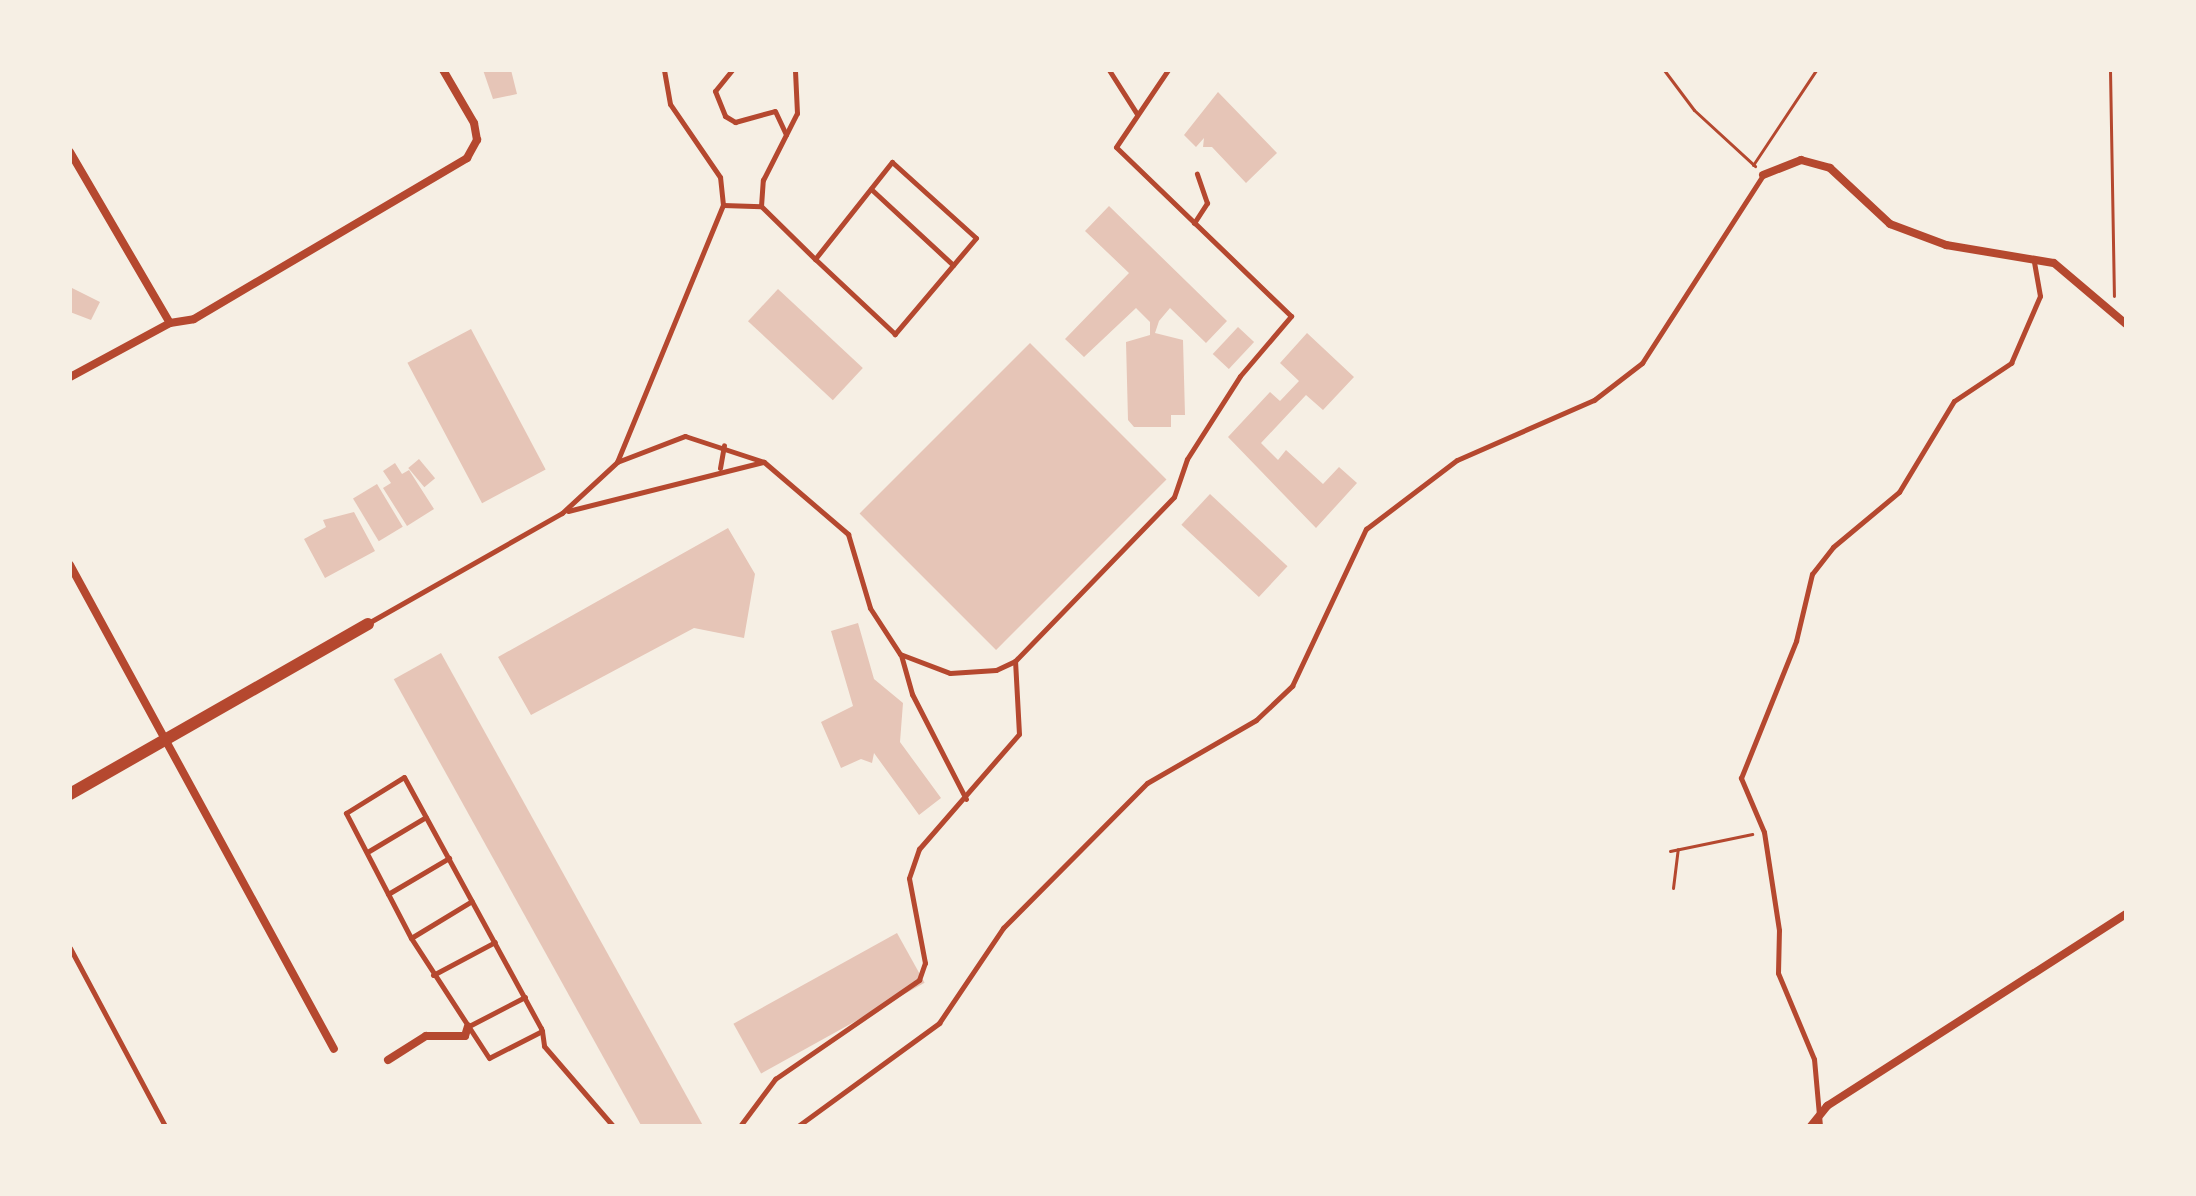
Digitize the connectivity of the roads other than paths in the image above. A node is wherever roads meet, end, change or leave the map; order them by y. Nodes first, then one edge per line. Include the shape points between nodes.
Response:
1 (443, 70) edge
2 (664, 70) edge
3 (732, 70) edge
4 (795, 70) edge
5 (1109, 70) edge
6 (1168, 70) edge
7 (1137, 114) junction
8 (786, 136) junction
9 (70, 152) edge
10 (1197, 174) dead end
11 (1763, 175) joint
12 (871, 189) junction
13 (723, 205) junction
14 (761, 206) junction
15 (1194, 223) junction
16 (815, 259) junction
17 (2034, 261) junction
18 (953, 265) junction
19 (2124, 321) edge
20 (170, 323) junction
21 (70, 377) edge
22 (723, 445) junction
23 (617, 462) junction
24 (764, 462) junction
25 (720, 469) junction
26 (562, 513) junction
27 (70, 565) edge
28 (368, 624) joint
29 (900, 654) junction
30 (1015, 661) junction
31 (166, 739) junction
32 (70, 794) edge
33 (966, 799) junction
34 (426, 817) junction
35 (369, 851) junction
36 (449, 858) junction
37 (388, 894) junction
38 (472, 901) junction
39 (2126, 914) edge
40 (411, 938) junction
41 (495, 942) junction
42 (70, 950) edge
43 (433, 975) junction
44 (525, 997) junction
45 (468, 1026) junction
46 (542, 1031) junction
47 (334, 1049) dead end
48 (388, 1060) dead end
49 (1821, 1122) edge
50 (165, 1126) edge
51 (613, 1126) edge
52 (740, 1126) edge
53 (798, 1126) edge
54 (1811, 1126) edge

1 - 20 street via 474,123 477,140 467,158 194,319
2 - 13 lane via 670,104 720,177
3 - 8 lane via 715,91 725,116 735,122 775,111
4 - 8 lane via 801,92
5 - 7 lane
6 - 7 lane
7 - 15 lane via 1116,147
8 - 14 lane via 763,180
9 - 20 street
10 - 15 lane via 1207,203
11 - 17 street via 1801,160 1816,163 1902,230
11 - 53 lane via 1642,363 1594,400 1457,460 1366,529 1292,686 1256,720 1147,783 1003,928 939,1023
12 - 16 lane
12 - 18 lane
12 - 18 lane via 892,162 976,238
13 - 14 lane
13 - 23 lane
14 - 16 lane
15 - 30 lane via 1291,316 1240,376 1187,459 1174,497
16 - 18 lane via 895,334
17 - 19 street via 2054,263
17 - 49 lane via 2040,296 2011,363 1954,401 1899,492 1833,547 1812,574 1796,641 1741,778 1764,832 1779,930 1778,973 1814,1059
20 - 21 street
22 - 23 lane via 685,436
22 - 24 lane
22 - 25 lane
23 - 26 lane
24 - 25 lane
24 - 29 lane via 848,534 870,608
25 - 26 lane
26 - 28 lane
27 - 31 street
28 - 31 street
29 - 30 lane via 950,673 996,670
29 - 33 lane via 912,694
30 - 33 lane via 1019,734
31 - 32 street
31 - 47 street
33 - 52 lane via 919,849 909,878 925,963 919,980 775,1079
34 - 35 lane
34 - 35 lane via 404,777 346,813
34 - 36 lane
35 - 37 lane
36 - 37 lane
36 - 38 lane
37 - 40 lane
38 - 40 lane
38 - 41 lane
39 - 49 street via 1827,1106
40 - 43 lane
41 - 43 lane
41 - 44 lane
42 - 50 lane
43 - 45 lane
44 - 45 lane
44 - 46 lane
45 - 46 lane via 489,1058
45 - 48 street via 465,1036 426,1036
46 - 51 lane via 544,1046
49 - 54 street

